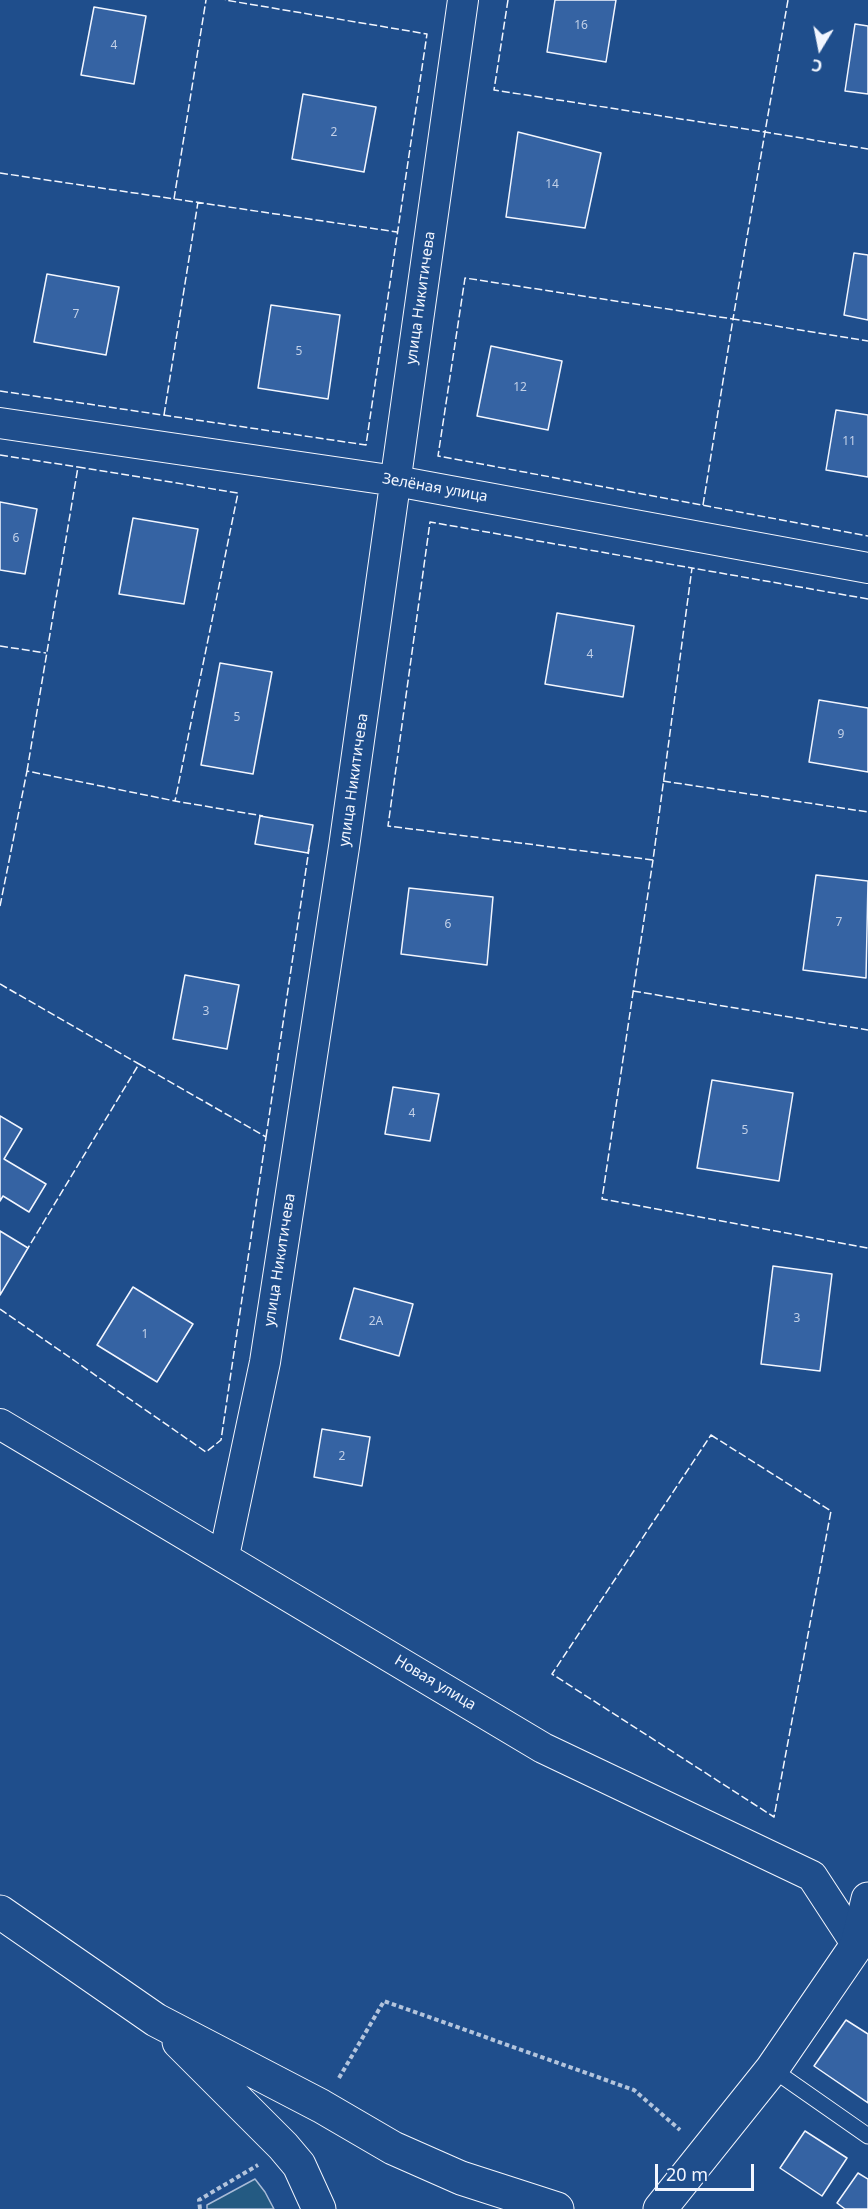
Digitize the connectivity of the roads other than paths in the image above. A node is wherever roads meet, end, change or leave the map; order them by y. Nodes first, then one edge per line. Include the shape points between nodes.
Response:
1 (463, 0) edge
2 (0, 423) edge
3 (396, 481) junction
4 (868, 568) edge
5 (0, 1424) edge
6 (224, 1556) junction
7 (868, 1899) edge
8 (0, 1912) edge
9 (864, 1947) edge
10 (156, 2020) junction
11 (772, 2069) junction
12 (868, 2136) edge
13 (319, 2209) edge
14 (487, 2209) edge
15 (533, 2209) edge
16 (557, 2209) edge
17 (660, 2209) edge

1 - 3 street, улица Никитичева
2 - 3 street, Зелёная улица
3 - 4 street, Зелёная улица
3 - 6 street, улица Никитичева via 265,1362
5 - 6 street, Новая улица
6 - 9 street, Новая улица via 543,1748 812,1876
7 - 9 main road
8 - 10 main road
9 - 11 main road
10 - 13 main road via 300,2165
10 - 16 main road via 393,2148 461,2178
11 - 12 lane
11 - 17 main road
14 - 15 main road

